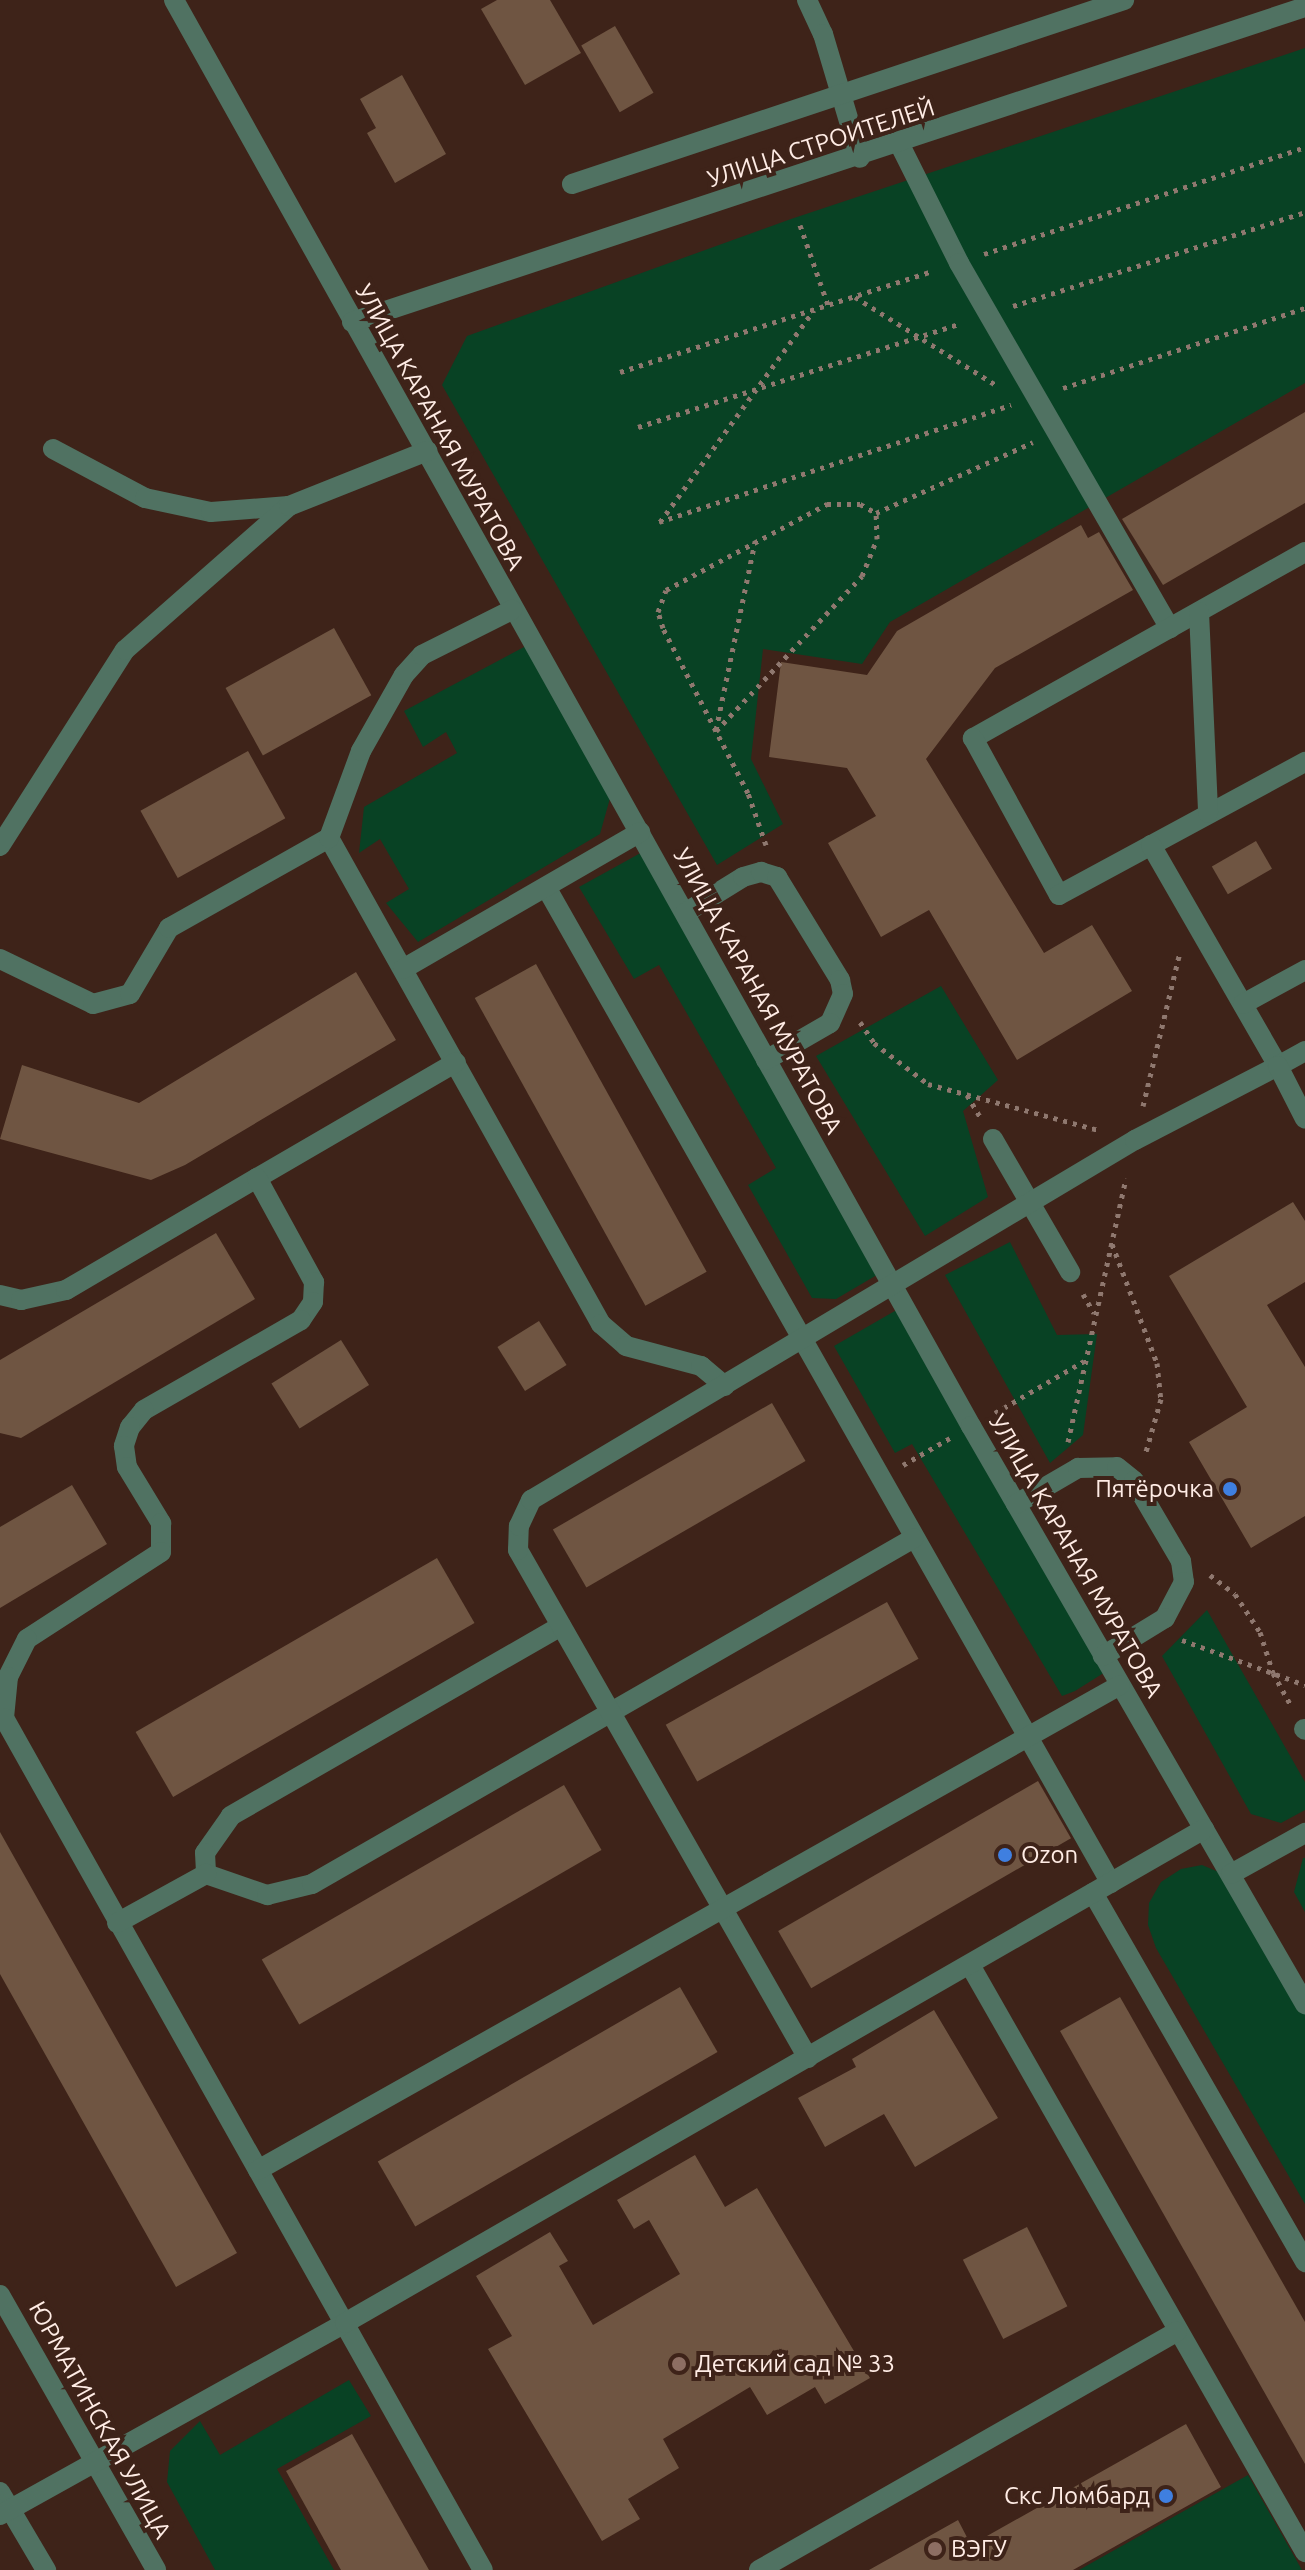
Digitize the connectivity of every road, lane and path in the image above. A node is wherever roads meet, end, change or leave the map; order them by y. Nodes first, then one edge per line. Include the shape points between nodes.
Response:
1 (174, 0) edge
2 (807, 0) edge
3 (1124, 0) edge
4 (1296, 6) edge
5 (841, 94) junction
6 (900, 145) junction
7 (860, 158) junction
8 (572, 184) dead end
9 (800, 225) dead end
10 (854, 296) dead end
11 (828, 305) dead end
12 (1305, 308) edge
13 (815, 309) dead end
14 (352, 322) junction
15 (1037, 397) junction
16 (1057, 432) junction
17 (53, 449) dead end
18 (427, 451) junction
19 (289, 506) junction
20 (876, 513) junction
21 (755, 541) junction
22 (1305, 552) edge
23 (512, 610) junction
24 (1199, 612) junction
25 (1170, 628) junction
26 (716, 731) junction
27 (1305, 762) edge
28 (1208, 813) junction
29 (640, 832) junction
30 (329, 838) junction
31 (1151, 845) junction
32 (0, 846) edge
33 (777, 877) junction
34 (546, 887) junction
35 (685, 913) junction
36 (1191, 913) junction
37 (0, 959) edge
38 (403, 969) junction
39 (1305, 970) edge
40 (843, 994) junction
41 (1243, 1004) junction
42 (1305, 1051) edge
43 (766, 1060) junction
44 (456, 1062) junction
45 (1278, 1066) junction
46 (1305, 1119) edge
47 (993, 1139) dead end
48 (1135, 1140) junction
49 (257, 1178) junction
50 (1030, 1203) junction
51 (1111, 1243) junction
52 (1070, 1272) dead end
53 (894, 1286) junction
54 (0, 1295) edge
55 (805, 1340) junction
56 (1085, 1360) junction
57 (725, 1386) junction
58 (995, 1413) dead end
59 (950, 1438) dead end
60 (881, 1477) junction
61 (1061, 1478) junction
62 (1134, 1481) junction
63 (1016, 1504) junction
64 (914, 1538) junction
65 (1181, 1561) junction
66 (561, 1626) junction
67 (1149, 1628) junction
68 (1103, 1656) junction
69 (1273, 1673) junction
70 (1120, 1685) junction
71 (1305, 1685) edge
72 (609, 1711) junction
73 (2, 1719) edge
74 (1304, 1729) edge
75 (1028, 1740) junction
76 (1204, 1829) junction
77 (1305, 1833) edge
78 (206, 1874) junction
79 (1231, 1874) junction
80 (1111, 1883) junction
81 (1093, 1893) junction
82 (724, 1910) junction
83 (117, 1923) junction
84 (970, 1965) junction
85 (1305, 2004) edge
86 (808, 2058) junction
87 (258, 2170) junction
88 (1305, 2262) edge
89 (0, 2295) edge
90 (345, 2323) junction
91 (1177, 2332) junction
92 (92, 2462) junction
93 (3, 2505) edge
94 (1305, 2552) edge
95 (46, 2570) edge
96 (156, 2570) edge
97 (483, 2570) edge
98 (759, 2570) edge

1 - 14 street, УЛИЦА КАРАНАЯ МУРАТОВА
2 - 5 street
3 - 5 street
4 - 6 street, УЛИЦА СТРОИТЕЛЕЙ
5 - 7 street
5 - 8 street
6 - 7 street, УЛИЦА СТРОИТЕЛЕЙ
6 - 15 street via 959,263
7 - 14 street, УЛИЦА СТРОИТЕЛЕЙ
9 - 11 path
10 - 13 path via 1023,401 659,522
12 - 15 path
14 - 18 street, УЛИЦА КАРАНАЯ МУРАТОВА
15 - 16 street
16 - 20 path
16 - 25 street
17 - 19 street via 145,498 211,512
18 - 19 street
18 - 23 street, УЛИЦА КАРАНАЯ МУРАТОВА
19 - 32 street via 125,650
20 - 21 path via 852,503 827,504
20 - 26 path via 877,539 862,576
21 - 26 path
21 - 26 path via 666,590 659,600 663,628
22 - 24 street
23 - 29 street, УЛИЦА КАРАНАЯ МУРАТОВА
23 - 30 street via 422,655 404,675 361,751
24 - 25 street
24 - 28 street
25 - 31 street via 973,738 1059,895
26 - 33 path via 748,793
27 - 28 street
28 - 31 street
29 - 34 street
29 - 35 street, УЛИЦА КАРАНАЯ МУРАТОВА
30 - 37 street via 169,928 143,979 111,1004 93,1004
30 - 38 street
31 - 36 street
33 - 35 street via 761,872 743,877
33 - 40 street via 796,902
34 - 38 street
34 - 55 street
35 - 43 street, УЛИЦА КАРАНАЯ МУРАТОВА
36 - 41 street
36 - 48 path
38 - 44 street
39 - 41 street
40 - 43 street via 830,1023
40 - 48 path via 874,1043 928,1084
41 - 45 street
42 - 45 street
43 - 53 street, УЛИЦА КАРАНАЯ МУРАТОВА
44 - 49 street
44 - 57 street via 601,1324 626,1346 701,1366
45 - 46 street
45 - 48 street
47 - 50 street
48 - 50 street
48 - 51 path
49 - 54 street via 66,1290 21,1300
49 - 73 street via 306,1262 314,1282 313,1302 301,1320 144,1410 130,1427 124,1446 127,1467 161,1523 161,1552 27,1639 8,1677
50 - 52 street
50 - 53 street
51 - 56 path
51 - 62 path via 1152,1344 1159,1375 1161,1399 1154,1431
53 - 55 street
53 - 63 street, УЛИЦА КАРАНАЯ МУРАТОВА
55 - 57 street
55 - 60 street
56 - 58 path
56 - 61 path
57 - 66 street via 531,1500 519,1526 518,1550
59 - 60 path
60 - 64 street
61 - 62 street via 1095,1464 1117,1467
61 - 63 street
62 - 65 street
63 - 68 street, УЛИЦА КАРАНАЯ МУРАТОВА
64 - 72 street
64 - 75 street
65 - 67 street via 1184,1582 1177,1603
65 - 69 path via 1235,1594 1260,1632
66 - 72 street
66 - 78 street via 231,1816 205,1853
67 - 68 street
67 - 69 path
68 - 70 street, УЛИЦА КАРАНАЯ МУРАТОВА
69 - 71 path
69 - 74 path
70 - 75 street
70 - 76 street, УЛИЦА КАРАНАЯ МУРАТОВА
72 - 78 street via 293,1892 267,1895
72 - 82 street
73 - 83 street
75 - 80 street
75 - 82 street
76 - 79 street, УЛИЦА КАРАНАЯ МУРАТОВА
76 - 80 street
77 - 79 street
78 - 83 street
79 - 85 street, УЛИЦА КАРАНАЯ МУРАТОВА
80 - 81 street
81 - 84 street
81 - 88 street
82 - 86 street
82 - 87 street
83 - 87 street
84 - 86 street
84 - 91 street
86 - 90 street
87 - 90 street
89 - 92 street, ЮРМАТИНСКАЯ УЛИЦА
90 - 92 street
90 - 97 street
91 - 94 street
91 - 98 street
92 - 93 street
92 - 96 street, ЮРМАТИНСКАЯ УЛИЦА
93 - 95 street

